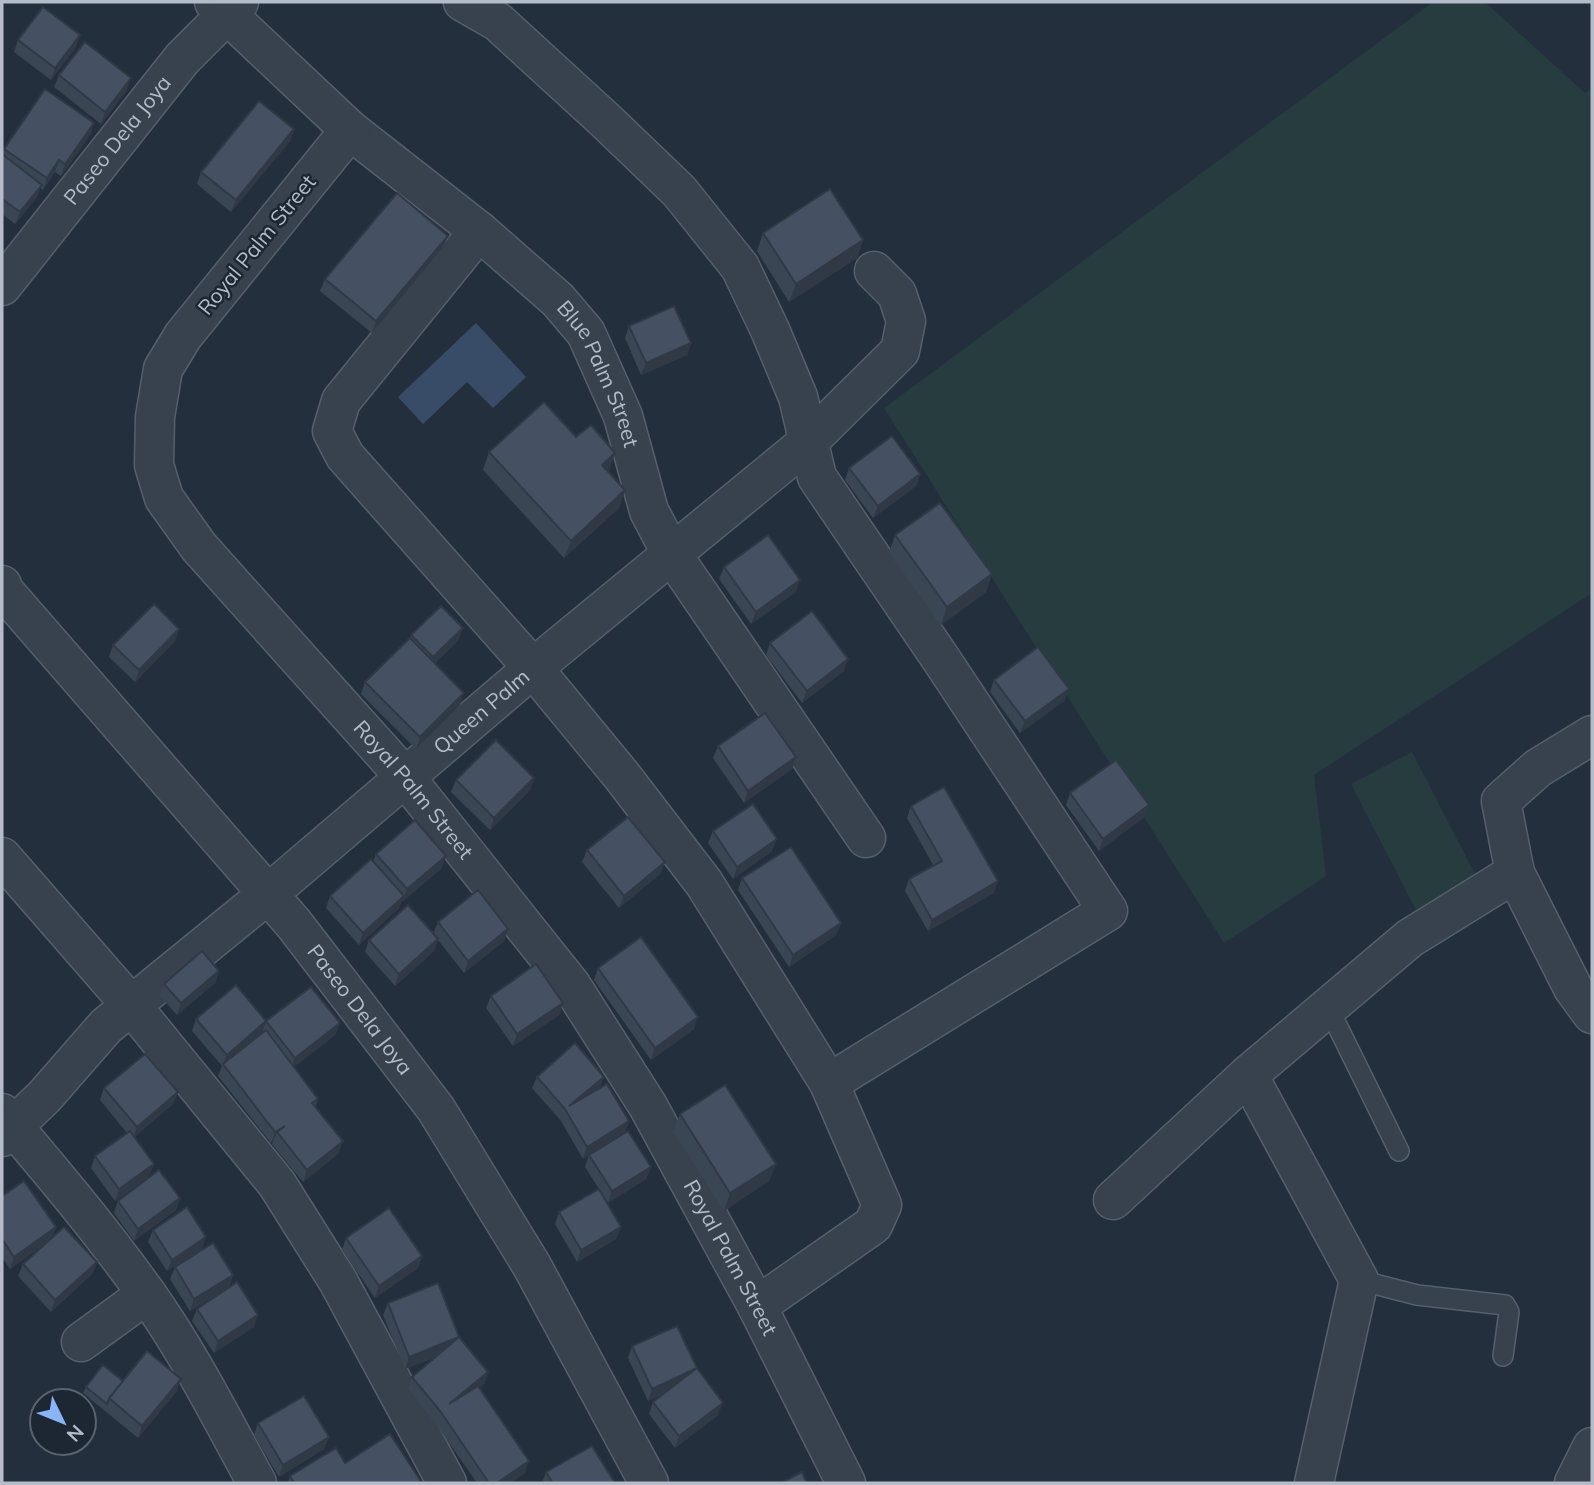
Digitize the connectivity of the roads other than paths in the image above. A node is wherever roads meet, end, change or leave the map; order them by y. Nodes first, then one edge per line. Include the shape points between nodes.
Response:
1 (463, 2) edge
2 (226, 6) edge
3 (350, 130) junction
4 (479, 231) junction
5 (874, 271) dead end
6 (2, 286) edge
7 (808, 442) junction
8 (671, 553) junction
9 (2, 585) edge
10 (533, 668) junction
11 (1592, 735) edge
12 (405, 777) junction
13 (866, 838) dead end
14 (2, 857) edge
15 (1516, 873) junction
16 (268, 894) junction
17 (131, 1005) junction
18 (1328, 1007) junction
19 (1592, 1014) edge
20 (1248, 1075) junction
21 (829, 1083) junction
22 (6, 1126) edge
23 (1399, 1151) dead end
24 (1113, 1200) dead end
25 (1359, 1280) junction
26 (147, 1294) junction
27 (757, 1306) junction
28 (81, 1342) dead end
29 (1503, 1356) dead end
30 (1592, 1447) edge
31 (257, 1483) edge
32 (447, 1483) edge
33 (649, 1483) edge
34 (846, 1483) edge
35 (1314, 1483) edge
36 (1574, 1483) edge

1 - 7 street via 498,22 606,120 679,191 740,267 798,397
2 - 3 street, Blue Palm Street
2 - 6 street, Paseo Dela Joya
3 - 4 street, Blue Palm Street
3 - 12 street, Royal Palm Street via 183,336 163,369 155,416 154,465 164,498 200,547
4 - 8 street, Blue Palm Street via 558,300 586,333 623,416 649,512
4 - 10 street via 341,401 332,430 345,456
5 - 7 street, Queen Palm via 897,295 906,321 900,351
7 - 8 street, Queen Palm
7 - 21 street via 817,477 1108,911
8 - 10 street, Queen Palm
8 - 13 street, Blue Palm Street
9 - 16 street, Paseo Dela Joya
10 - 12 street, Queen Palm
10 - 21 street via 704,883
11 - 15 street via 1538,768 1501,801
12 - 16 street, Queen Palm
12 - 27 street, Royal Palm Street via 571,985 648,1106
14 - 17 street
15 - 18 street via 1410,938
15 - 19 street via 1573,988
16 - 17 street, Queen Palm
16 - 33 street, Paseo Dela Joya via 436,1109 532,1266
17 - 22 street, Queen Palm via 106,1026 44,1097
17 - 32 street via 277,1184 338,1281
18 - 20 street
18 - 23 lane
20 - 24 street
20 - 25 street
21 - 27 street via 882,1205 873,1224
22 - 26 street via 77,1201
25 - 29 lane via 1417,1295 1505,1305 1509,1312
25 - 35 street
26 - 28 street
26 - 31 street
27 - 34 street, Royal Palm Street
30 - 36 street

